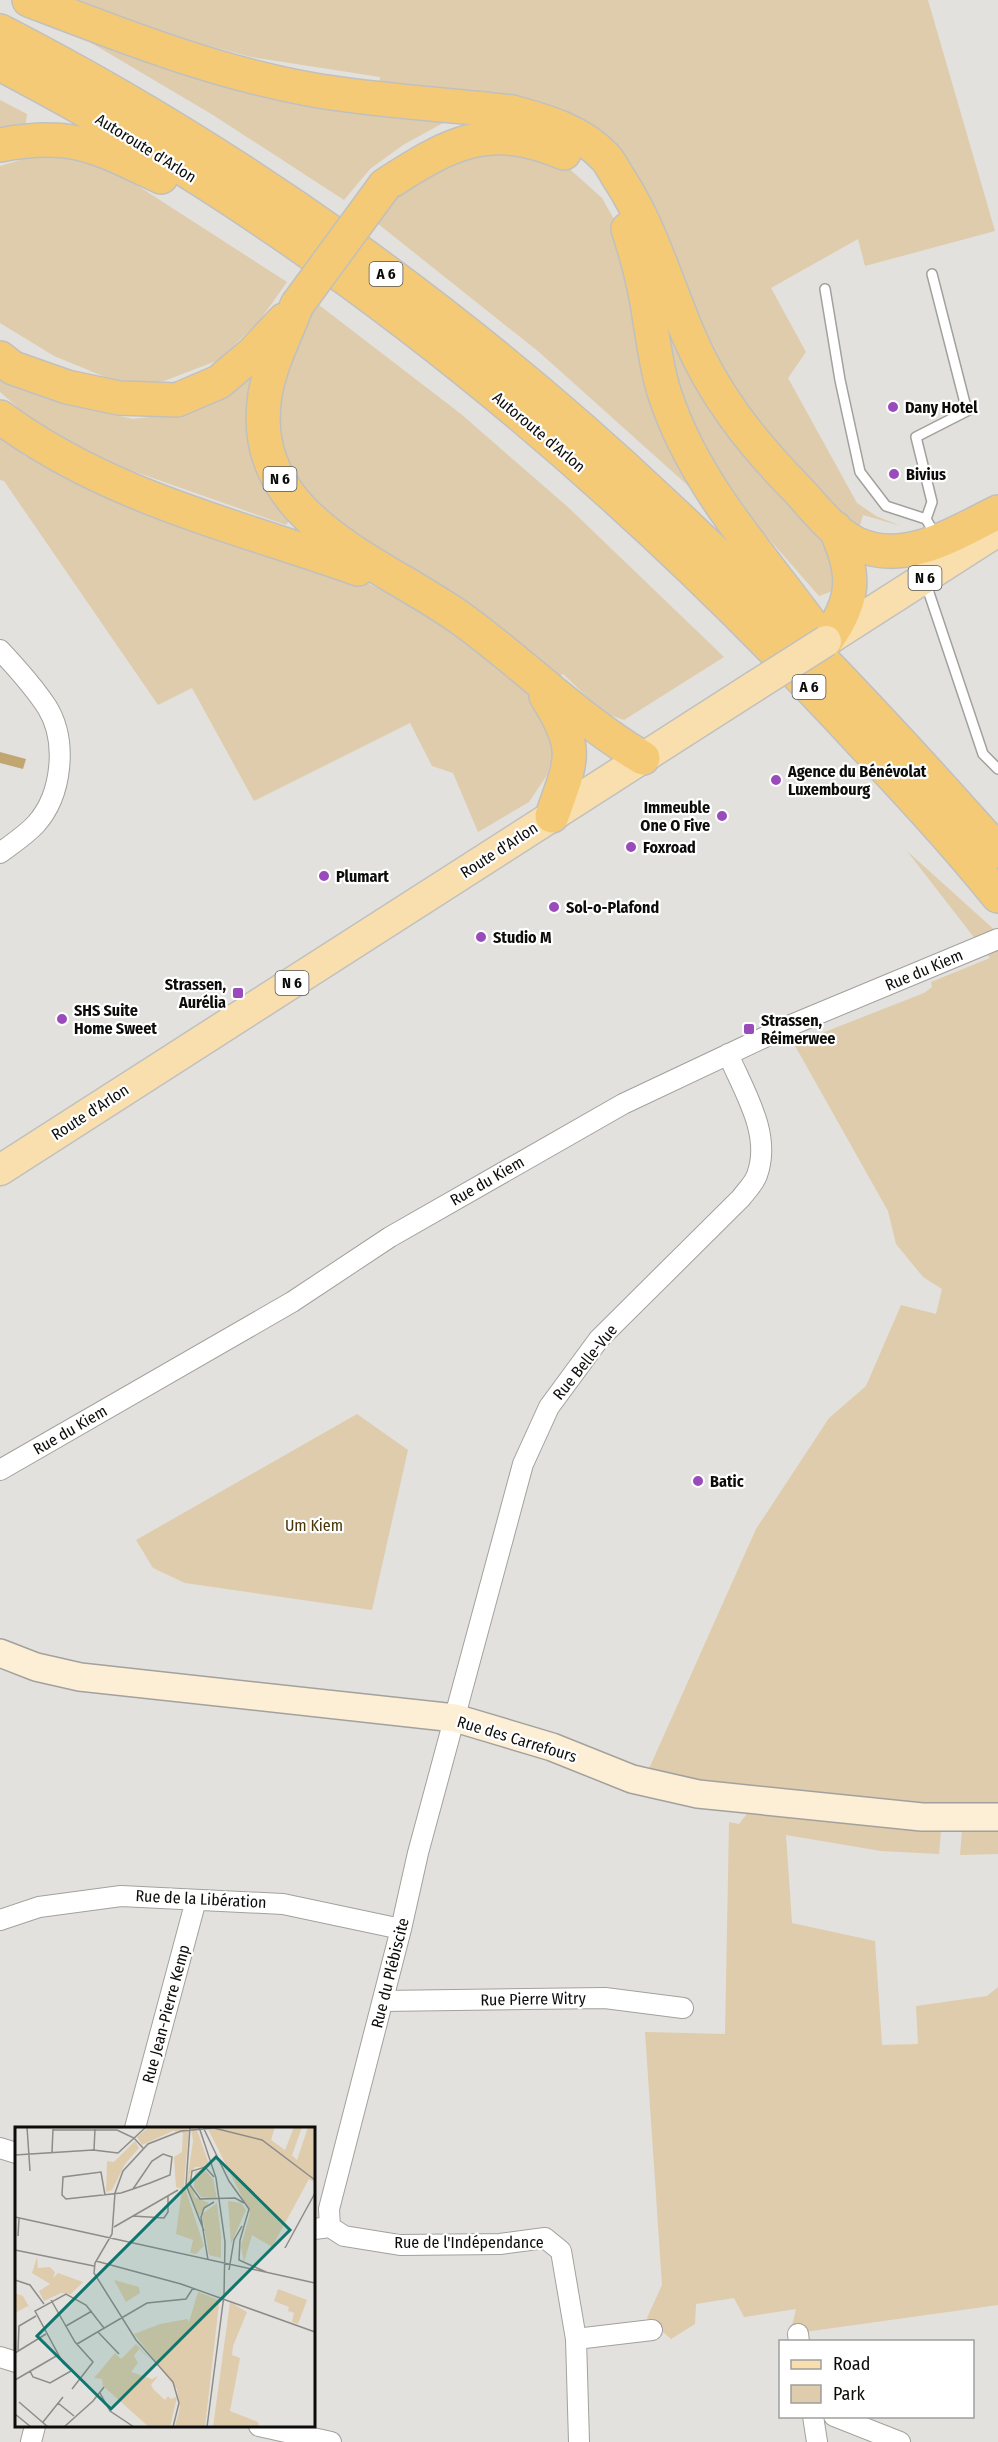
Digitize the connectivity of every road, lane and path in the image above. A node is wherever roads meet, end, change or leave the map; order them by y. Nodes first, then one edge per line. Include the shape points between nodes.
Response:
1 (29, 0) edge
2 (0, 31) edge
3 (0, 64) edge
4 (0, 145) edge
5 (385, 185) junction
6 (624, 185) junction
7 (259, 219) junction
8 (932, 274) dead end
9 (825, 289) dead end
10 (297, 305) junction
11 (0, 358) edge
12 (0, 417) edge
13 (998, 512) edge
14 (835, 528) junction
15 (998, 531) edge
16 (938, 540) junction
17 (924, 578) junction
18 (419, 591) junction
19 (841, 625) junction
20 (0, 650) edge
21 (537, 681) junction
22 (874, 713) junction
23 (643, 758) junction
24 (998, 769) edge
25 (552, 816) junction
26 (998, 851) edge
27 (0, 853) edge
28 (998, 896) edge
29 (998, 939) edge
30 (728, 1054) junction
31 (0, 1170) edge
32 (0, 1470) edge
33 (0, 1653) edge
34 (455, 1718) junction
35 (998, 1816) edge
36 (196, 1900) junction
37 (0, 1920) edge
38 (401, 1929) junction
39 (383, 2001) junction
40 (683, 2008) dead end
41 (135, 2127) edge
42 (0, 2148) edge
43 (15, 2153) edge
44 (322, 2228) edge
45 (652, 2330) dead end
46 (576, 2339) junction
47 (0, 2357) edge
48 (15, 2362) edge
49 (813, 2418) edge
50 (839, 2418) edge
51 (35, 2427) edge
52 (267, 2432) edge
53 (31, 2442) edge
54 (331, 2442) edge
55 (578, 2442) edge
56 (817, 2442) edge
57 (900, 2442) edge

1 - 6 highway via 185,58 247,75 309,89 512,112 545,121 580,137 606,158
2 - 22 highway, Autoroute d'Arlon / A 6 via 182,133 332,233 461,330 661,500
3 - 7 highway, Autoroute d'Arlon / A 6 via 143,144
4 - 7 highway, A 6 via 36,138 77,141
5 - 6 highway via 408,159 443,136 511,124 541,130 574,144
5 - 10 highway, bridge
5 - 22 highway via 448,147 480,138 510,136 569,155 592,172 612,194 625,220 650,320 656,365 669,407 689,450 719,500
6 - 14 highway via 651,238 710,381 765,457
7 - 28 highway, Autoroute d'Arlon / A 6 via 345,277 446,354 642,521 807,685
8 - 16 lane via 967,411 915,437
9 - 16 lane via 860,472 886,506
10 - 11 highway via 252,354 219,382 177,400 119,398 67,387 14,368
10 - 18 highway, N 6 via 265,395 264,428 270,460 285,491 306,516 348,550
12 - 18 highway, N 6 via 37,444 103,480 199,517
13 - 16 highway
14 - 16 highway via 857,544 887,552 919,549
14 - 19 highway via 846,553 851,579
15 - 16 main road, Route d'Arlon / N 6
16 - 17 main road, Route d'Arlon / N 6
17 - 19 main road, Route d'Arlon / N 6
17 - 24 lane via 983,754
18 - 21 highway, N 6 via 504,650
19 - 23 main road, Route d'Arlon / N 6, bridge
20 - 27 street via 47,708 60,752 51,801 36,823
21 - 23 highway, N 6 via 603,734
21 - 25 highway, N 6 via 562,721 571,748 569,767
22 - 26 highway, Autoroute d'Arlon / A 6
23 - 25 main road, Route d'Arlon / N 6
25 - 31 main road, Route d'Arlon / N 6
29 - 30 street, Rue du Kiem
30 - 32 street, Rue du Kiem via 623,1104 550,1145 390,1237 292,1302
30 - 34 street, Rue Belle-Vue via 757,1123 763,1151 756,1178 741,1198 599,1339 549,1407 523,1464
33 - 34 main road, Rue des Carrefours via 36,1667 80,1677
34 - 35 main road, Rue des Carrefours via 552,1746 632,1779 698,1794 922,1817
34 - 38 street, Rue du Plébiscite
36 - 37 street, Rue de la Libération via 121,1896 39,1907
36 - 38 street, Rue de la Libération via 283,1904
36 - 41 street, Rue Jean-Pierre Kemp
38 - 39 street, Rue du Plébiscite
39 - 40 street, Rue Pierre Witry via 605,1998
39 - 44 street, Rue du Plébiscite
42 - 43 street
44 - 46 street, Rue de l'Indépendance via 344,2236 400,2245 500,2244 545,2238 561,2251
45 - 46 street
46 - 55 street
47 - 48 street
49 - 56 street
50 - 57 street
51 - 53 street
52 - 54 street

